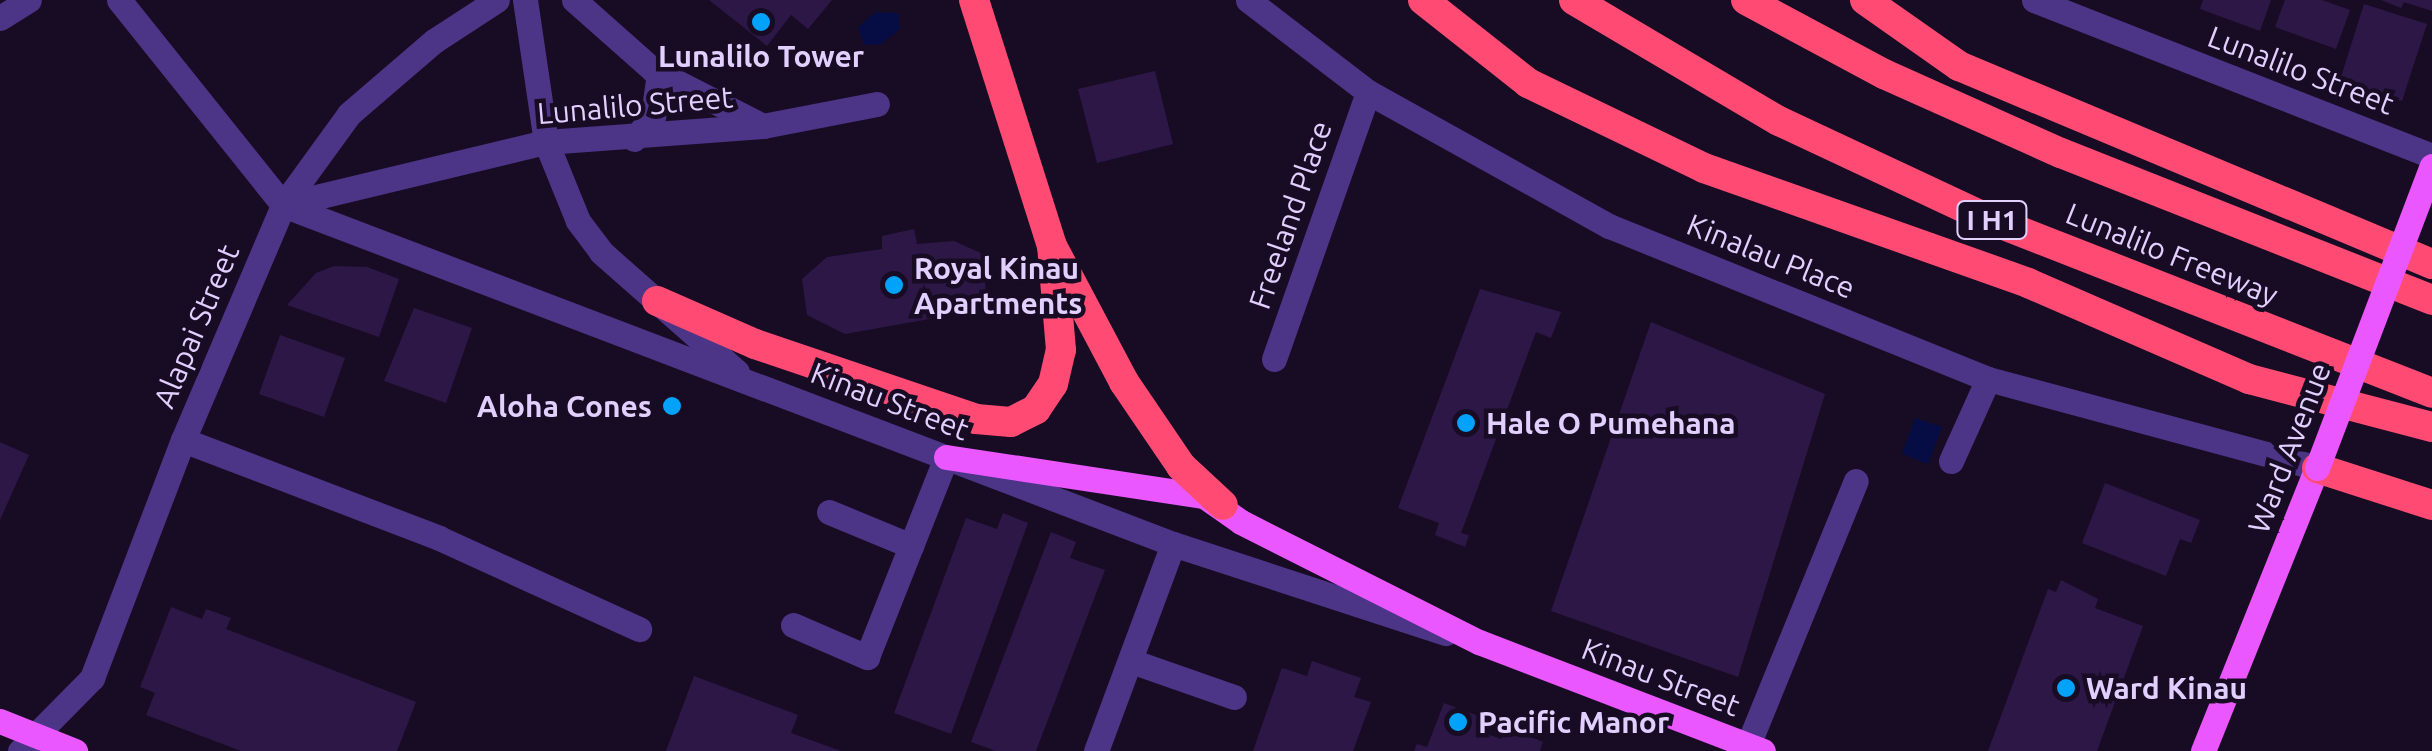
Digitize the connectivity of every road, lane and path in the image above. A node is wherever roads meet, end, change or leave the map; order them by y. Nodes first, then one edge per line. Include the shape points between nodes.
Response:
1 (29, 0) edge
2 (120, 0) edge
3 (497, 0) edge
4 (525, 0) edge
5 (574, 0) edge
6 (974, 0) edge
7 (1248, 0) edge
8 (1423, 0) edge
9 (1574, 0) edge
10 (1746, 0) edge
11 (1865, 0) edge
12 (2034, 0) edge
13 (0, 18) edge
14 (659, 72) junction
15 (1368, 92) junction
16 (877, 104) dead end
17 (764, 126) junction
18 (634, 139) junction
19 (546, 142) junction
20 (2432, 156) edge
21 (2432, 166) edge
22 (283, 206) junction
23 (1052, 246) junction
24 (2432, 264) edge
25 (2432, 300) edge
26 (656, 301) junction
27 (1274, 359) dead end
28 (1988, 378) junction
29 (748, 382) junction
30 (2432, 393) edge
31 (2432, 427) edge
32 (183, 440) junction
33 (946, 457) junction
34 (1951, 461) dead end
35 (2317, 468) junction
36 (1856, 482) dead end
37 (2432, 504) edge
38 (1223, 505) junction
39 (829, 512) dead end
40 (1172, 544) junction
41 (911, 546) junction
42 (794, 625) dead end
43 (639, 629) dead end
44 (1479, 642) junction
45 (1132, 662) junction
46 (1234, 696) dead end
47 (0, 721) edge
48 (29, 744) edge
49 (1756, 748) edge
50 (75, 751) edge
51 (1096, 751) edge
52 (2203, 751) edge

1 - 13 street
2 - 22 street
3 - 22 street, Alapai Street via 434,40 348,114
4 - 19 street
5 - 14 street
6 - 23 highway
7 - 15 street, Kinalau Place
8 - 31 highway via 1528,82 1704,168 2028,283 2249,378
9 - 30 highway, Lunalilo Freeway / I H1 via 1779,122 1986,218
10 - 25 highway, Lunalilo Freeway via 1884,74 2061,154
11 - 24 highway via 1960,66
12 - 20 street, Lunalilo Street
14 - 17 street
14 - 18 street via 653,116
15 - 27 street, Freeland Place
15 - 28 street, Kinalau Place via 1608,226
16 - 17 street, Lunalilo Street
17 - 18 street, Lunalilo Street
18 - 19 street, Lunalilo Street
19 - 22 street, Lunalilo Street
19 - 26 street via 578,221 601,252
21 - 35 main road, Ward Avenue, bridge
22 - 29 street, Kinau Street
22 - 32 street, Alapai Street
23 - 26 highway via 1062,350 1053,384 1036,409 1012,422 976,419 810,363
23 - 38 highway via 1124,382 1181,466
26 - 29 street
28 - 34 street
28 - 35 street, Kinalau Place
29 - 33 street, Kinau Street
32 - 43 street via 439,538
32 - 48 street, Alapai Street via 92,678
33 - 38 main road, Kinau Street via 1186,492
33 - 40 street, Kinau Street
33 - 41 street
35 - 37 highway
35 - 52 main road, Ward Avenue
36 - 49 street
38 - 44 main road, Kinau Street via 1241,522
39 - 41 street
40 - 44 street, Kinau Street via 1325,599
40 - 45 street
41 - 42 street via 867,657
44 - 49 main road, Kinau Street
45 - 46 street
45 - 51 street
47 - 48 main road
48 - 50 main road

